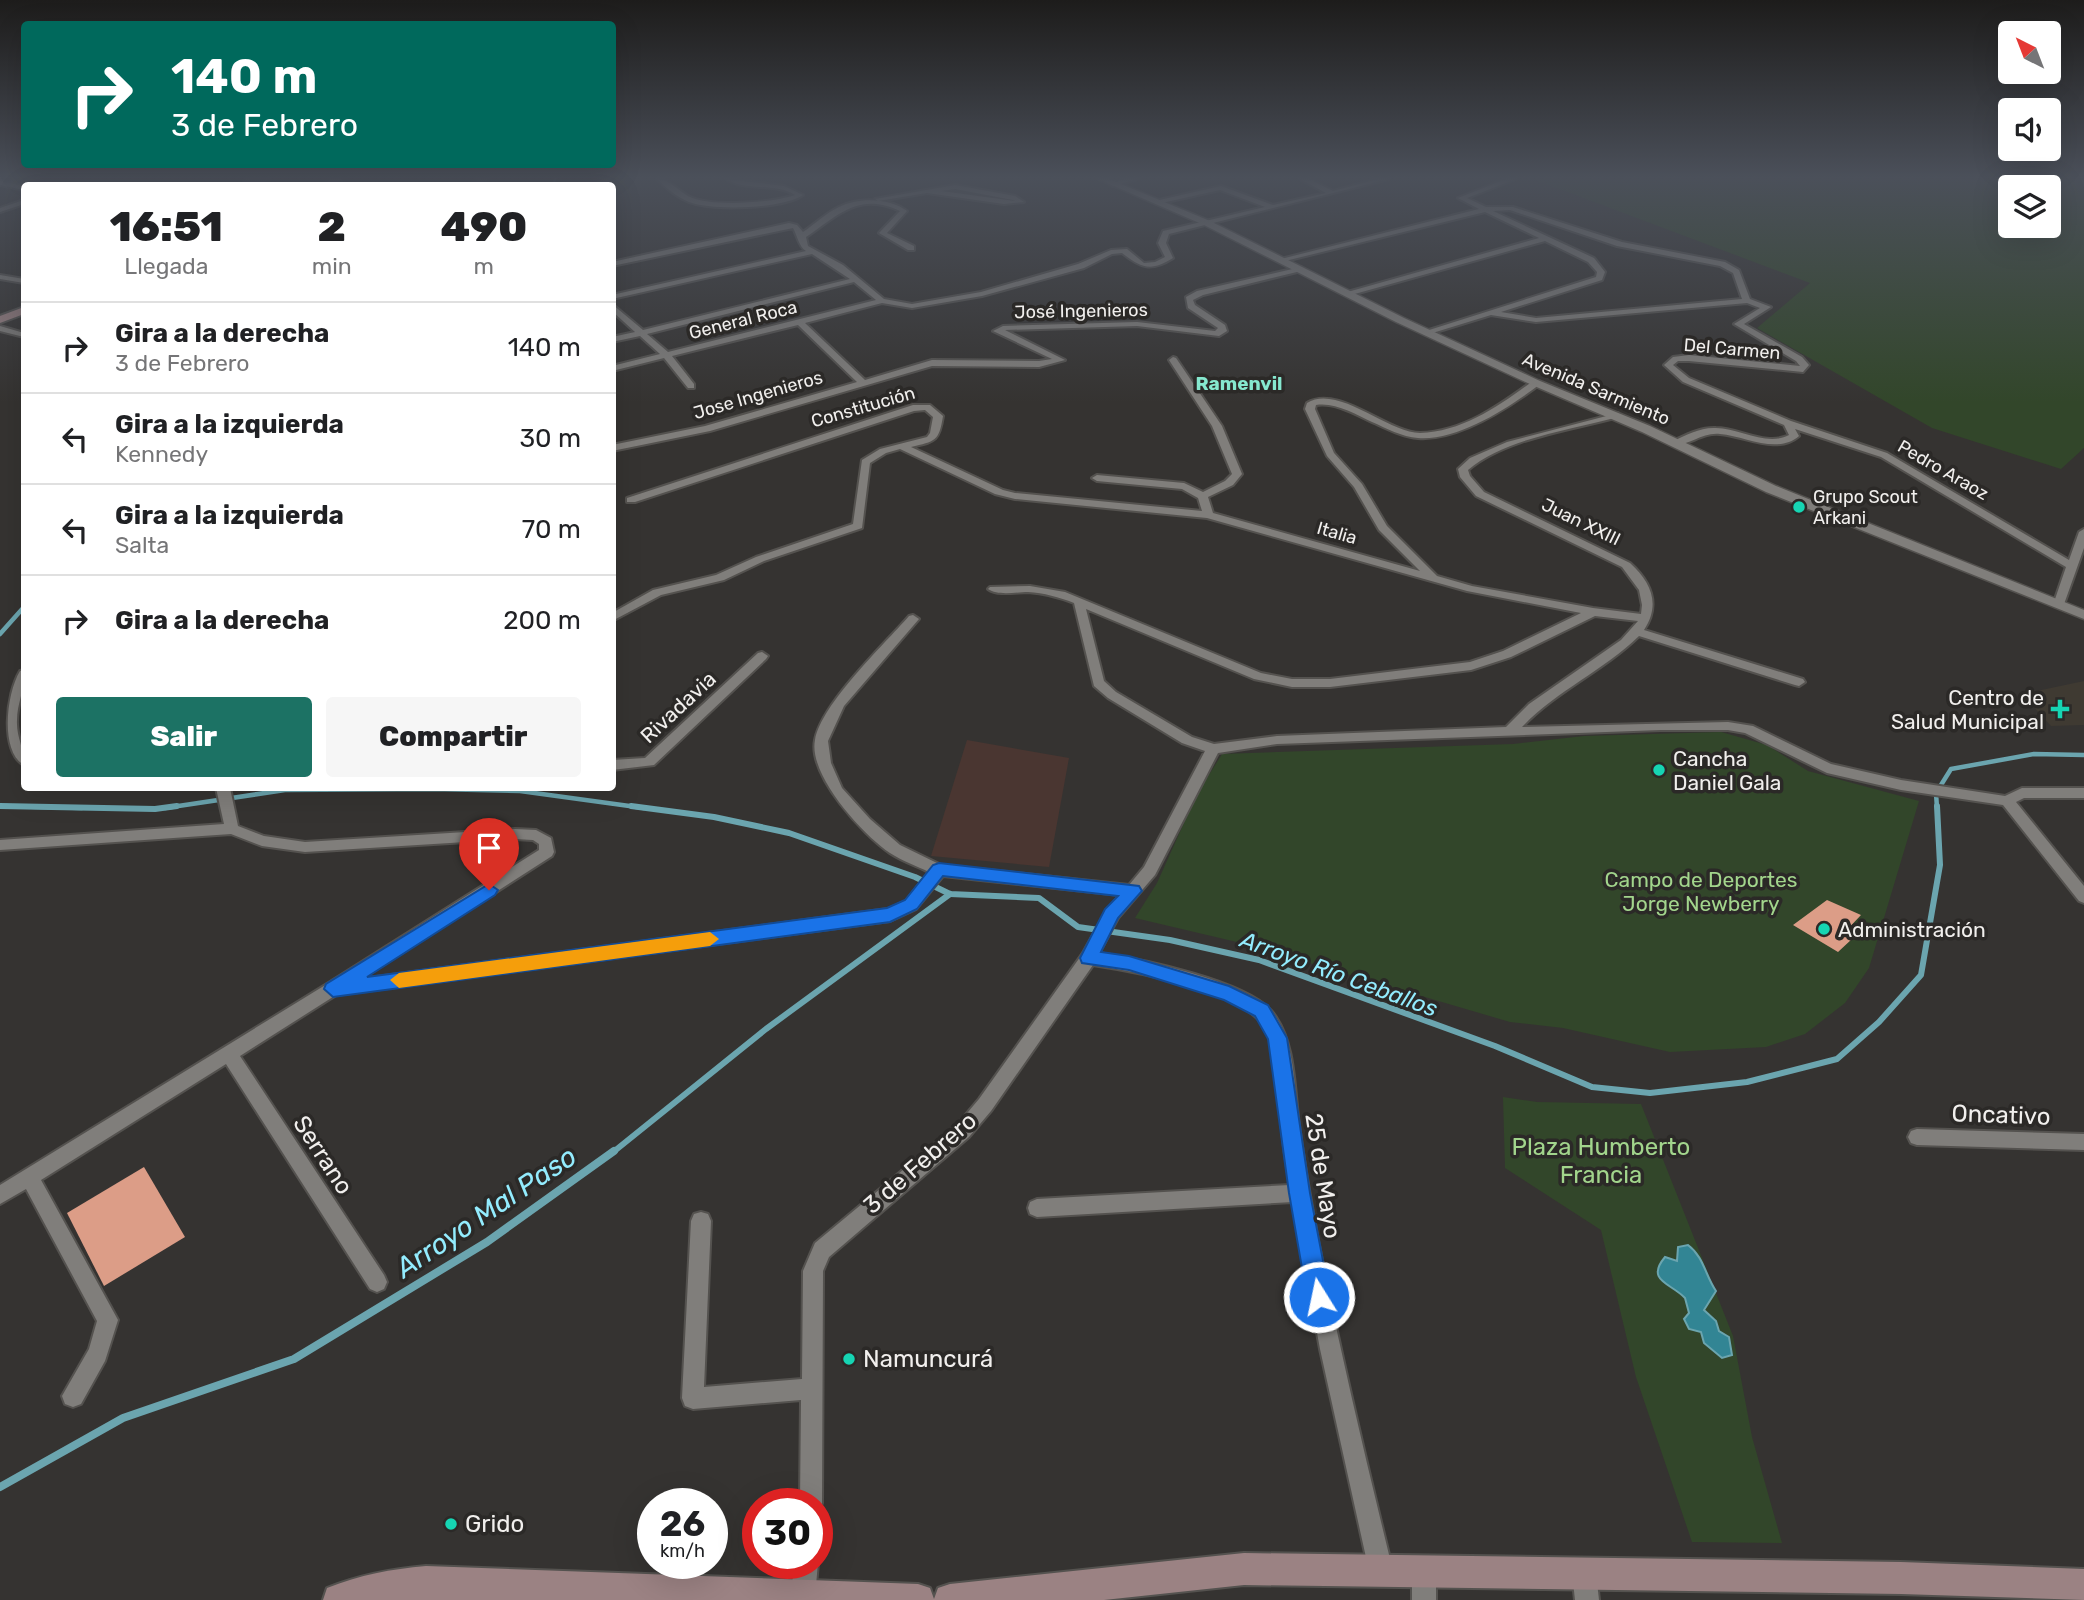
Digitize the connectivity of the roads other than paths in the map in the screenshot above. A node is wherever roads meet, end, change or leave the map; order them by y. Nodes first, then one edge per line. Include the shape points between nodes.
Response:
1 (659, 254) edge
2 (802, 254) edge
3 (818, 254) edge
4 (1110, 254) edge
5 (1128, 254) edge
6 (1168, 254) edge
7 (1269, 254) edge
8 (1307, 254) edge
9 (1491, 254) edge
10 (1579, 254) edge
11 (1669, 254) edge
12 (1281, 260) junction
13 (616, 263) edge
14 (1298, 269) junction
15 (0, 277) edge
16 (857, 279) junction
17 (21, 280) edge
18 (1348, 293) junction
19 (616, 296) edge
20 (882, 301) junction
21 (1747, 301) junction
22 (616, 310) edge
23 (21, 311) edge
24 (1491, 313) junction
25 (0, 320) edge
26 (800, 322) junction
27 (0, 328) edge
28 (642, 333) junction
29 (1429, 333) junction
30 (21, 334) edge
31 (616, 339) edge
32 (667, 356) junction
33 (1173, 360) dead end
34 (616, 368) edge
35 (910, 369) joint
36 (863, 383) junction
37 (1536, 383) junction
38 (691, 386) dead end
39 (1615, 415) junction
40 (1788, 423) junction
41 (1676, 443) junction
42 (616, 446) edge
43 (903, 447) junction
44 (1097, 478) dead end
45 (1202, 496) junction
46 (631, 500) dead end
47 (1208, 514) junction
48 (2084, 532) edge
49 (2072, 566) junction
50 (1434, 579) junction
51 (994, 589) dead end
52 (1079, 602) junction
53 (2059, 605) junction
54 (1593, 612) junction
55 (2084, 615) edge
56 (616, 616) edge
57 (1646, 618) junction
58 (913, 619) dead end
59 (1636, 631) junction
60 (762, 656) dead end
61 (21, 682) edge
62 (1800, 682) dead end
63 (18, 725) edge
64 (1511, 730) junction
65 (1213, 749) junction
66 (21, 756) edge
67 (616, 765) edge
68 (223, 791) edge
69 (2084, 793) edge
70 (2007, 801) junction
71 (230, 822) junction
72 (0, 845) edge
73 (934, 876) junction
74 (1133, 891) junction
75 (2084, 897) edge
76 (1091, 952) junction
77 (333, 989) junction
78 (229, 1054) junction
79 (1917, 1136) dead end
80 (2084, 1142) edge
81 (29, 1177) junction
82 (1300, 1193) junction
83 (0, 1195) edge
84 (1037, 1208) dead end
85 (701, 1221) dead end
86 (377, 1282) dead end
87 (813, 1389) junction
88 (74, 1396) dead end
89 (811, 1488) edge
90 (1381, 1571) junction
91 (805, 1579) edge
92 (2084, 1585) edge
93 (1424, 1586) edge
94 (1586, 1587) edge
95 (803, 1596) junction
96 (339, 1600) edge
97 (918, 1600) edge
98 (950, 1600) edge

1 - 13 street
2 - 19 street
3 - 16 street
4 - 20 street via 1082,267 950,302 912,306
5 - 6 street via 1142,265 1170,258
7 - 12 street, Avenida Sarmiento
8 - 12 street
9 - 18 street
10 - 24 street via 1591,260 1601,272 1599,278
11 - 21 street via 1722,264 1736,272
12 - 14 street, Avenida Sarmiento
14 - 18 street, Avenida Sarmiento
14 - 35 street, José Ingenieros via 1189,299 1191,306 1222,327 1216,334 1137,324 1003,328 997,331 1061,360 1039,364 948,362
15 - 17 street
16 - 20 street
16 - 28 street
18 - 29 street, Avenida Sarmiento
20 - 26 street, General Roca
21 - 24 street via 1536,320
21 - 40 street, Del Carmen via 1767,307 1738,324 1799,359 1803,369 1689,358 1668,365 1686,380
22 - 28 street
23 - 25 main road
24 - 29 street
26 - 32 street, General Roca
26 - 36 street
27 - 30 street
28 - 31 street
28 - 32 street
29 - 37 street, Avenida Sarmiento
32 - 34 street, General Roca
32 - 38 street
33 - 45 street via 1217,426 1237,474
35 - 36 street, Jose Ingenieros
36 - 42 street, Jose Ingenieros via 707,429
37 - 39 street, Avenida Sarmiento
37 - 50 street via 1471,425 1422,436 1326,401 1312,403 1310,409 1336,464 1358,486 1383,528
39 - 41 street, Avenida Sarmiento
39 - 57 street, Juan XXIII via 1489,452 1463,469 1480,494 1626,565 1645,588
40 - 41 street via 1794,436 1788,441 1708,430
40 - 49 street, Pedro Araoz via 1884,455
41 - 53 street, Avenida Sarmiento via 1771,489
43 - 46 street, Constitución via 935,434 935,411 913,408
43 - 47 street, Italia via 1014,496
43 - 56 street, Constitución via 883,451 865,462 858,526 760,559 720,578 657,592
44 - 45 street via 1184,486
45 - 47 street
47 - 50 street, Italia
48 - 49 street
49 - 53 street
50 - 54 street, Italia
51 - 52 street via 1030,589
52 - 54 street via 1258,677 1292,683 1330,683 1471,666 1507,654
52 - 65 street via 1098,683 1187,740
53 - 55 street, Avenida Sarmiento
54 - 57 street, Italia
57 - 59 street
58 - 73 street via 838,704 821,741 824,763 836,790 865,823
59 - 62 street
59 - 64 street via 1533,708
60 - 67 street, Rivadavia via 649,762
61 - 63 street via 10,707
63 - 66 street via 13,744
64 - 65 street via 1277,740
64 - 70 street via 1748,729 1827,768
65 - 74 street, 3 de Febrero via 1150,871
68 - 71 street
69 - 70 street via 2022,793
70 - 75 street
71 - 72 street
71 - 77 street via 262,841 305,847 515,834 536,835 547,842 547,852 534,862
73 - 74 street
73 - 77 street via 911,905 890,915
74 - 76 street, 3 de Febrero via 1112,914
76 - 82 street, 25 de Mayo via 1229,994 1261,1010 1278,1038
76 - 87 street, 3 de Febrero via 963,1131 822,1250 813,1270
77 - 78 street
78 - 81 street
78 - 86 street, Serrano
79 - 80 street, Oncativo
81 - 83 street
81 - 88 street via 108,1320 98,1354
82 - 84 street
82 - 90 street, 25 de Mayo via 1328,1350
85 - 87 street via 693,1398
87 - 89 street, 3 de Febrero
90 - 93 main road
90 - 98 main road via 1244,1569
91 - 95 street
92 - 94 main road via 1901,1578
93 - 94 main road
95 - 96 main road via 426,1582 381,1586
95 - 97 main road

